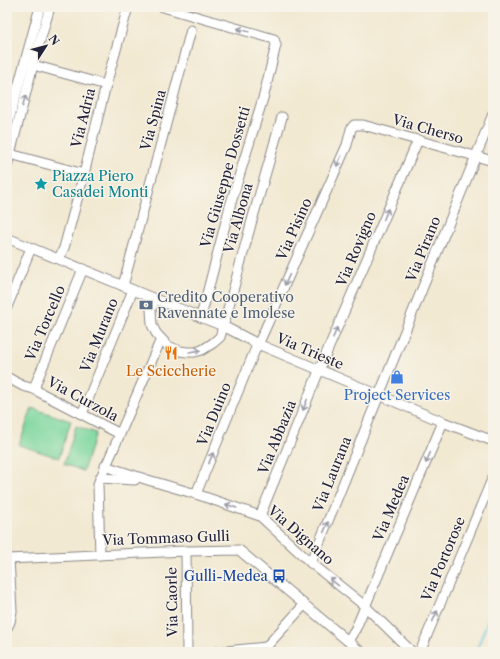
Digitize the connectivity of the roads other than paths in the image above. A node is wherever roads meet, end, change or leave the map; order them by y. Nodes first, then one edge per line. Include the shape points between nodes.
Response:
1 (40, 7) edge
2 (50, 7) edge
3 (128, 7) edge
4 (163, 7) edge
5 (191, 30) dead end
6 (34, 65) junction
7 (106, 85) junction
8 (493, 114) edge
9 (282, 117) dead end
10 (354, 125) joint
11 (7, 127) edge
12 (418, 140) junction
13 (10, 154) junction
14 (476, 157) junction
15 (493, 161) edge
16 (7, 166) edge
17 (84, 174) junction
18 (7, 238) edge
19 (31, 248) junction
20 (59, 258) junction
21 (83, 269) junction
22 (123, 286) junction
23 (133, 290) junction
24 (155, 299) junction
25 (7, 308) edge
26 (200, 317) junction
27 (223, 326) junction
28 (161, 339) junction
29 (258, 344) junction
30 (320, 369) junction
31 (7, 377) edge
32 (35, 389) junction
33 (379, 395) junction
34 (82, 414) junction
35 (443, 422) junction
36 (121, 431) junction
37 (493, 441) edge
38 (105, 466) junction
39 (493, 477) edge
40 (100, 478) junction
41 (148, 480) junction
42 (196, 494) junction
43 (260, 516) junction
44 (186, 551) junction
45 (100, 555) junction
46 (8, 559) edge
47 (311, 563) junction
48 (304, 605) junction
49 (364, 609) junction
50 (7, 628) edge
51 (340, 634) junction
52 (348, 641) junction
53 (187, 652) edge
54 (216, 652) edge
55 (360, 652) edge
56 (412, 652) edge
57 (420, 652) edge

1 - 11 street
2 - 6 street
3 - 7 street, Via Adria
26 -> 4 street, Via Giuseppe Dossetti via 276,45 274,40
5 - 22 street, Via Spina
6 - 7 street
13 -> 6 street
7 - 17 street, Via Adria
8 - 14 street, Via Pirano
9 - 27 street, Via Albona
10 - 12 street, Via Cherso via 363,125
10 -> 29 street, Via Pisino
12 - 14 street, Via Cherso
30 -> 12 street, Via Rovigno
13 - 16 street
13 - 17 street
14 - 15 street, Via Cherso
14 - 33 street, Via Pirano
17 - 20 street, Via Adria
18 - 19 street, Via Trieste
19 - 20 street, Via Trieste
19 - 25 street
20 - 21 street, Via Trieste
21 - 22 street, Via Trieste
21 - 32 street, Via Torcello
22 - 23 street, Via Trieste
23 - 24 street, Via Trieste
23 - 34 street, Via Murano
24 - 26 street, Via Trieste
24 - 28 street via 151,309 152,325
26 - 27 street, Via Trieste
28 -> 27 street, Via Albona via 168,346 180,351 195,352 220,337
27 - 29 street, Via Trieste
28 - 36 street
29 - 30 street, Via Trieste
42 -> 29 street, Via Duino
30 - 33 street, Via Trieste
30 -> 43 street, Via Abbazia
31 - 32 street, Via Curzola
32 - 34 street, Via Curzola
33 - 35 street, Via Trieste
47 -> 33 street, Via Laurana
34 - 36 street, Via Curzola
35 - 37 street, Via Trieste
35 -> 49 street, Via Medea
36 - 38 street, Via Curzola
38 - 40 street, Via Curzola
38 - 41 street, Via Dignano
57 -> 39 street, Via Portorose
40 - 41 street, Via Dignano
40 - 45 street, Via Curzola
41 - 42 street, Via Dignano
43 -> 42 street, Via Dignano
43 - 47 street, Via Dignano
44 - 45 street, Via Tommaso Gulli
44 - 48 street, Via Tommaso Gulli via 239,550
44 - 53 street, Via Caorle
45 - 46 street, Via Tommaso Gulli
46 - 50 street via 12,611
49 -> 47 street, Via Dignano
48 - 51 street, Via Tommaso Gulli
48 - 54 street via 266,647
49 - 51 street, Via Medea via 353,628
49 - 52 street, Via Medea
49 - 56 street, Via Dignano
51 - 52 street, Via Tommaso Gulli
52 - 55 street, Via Tommaso Gulli

